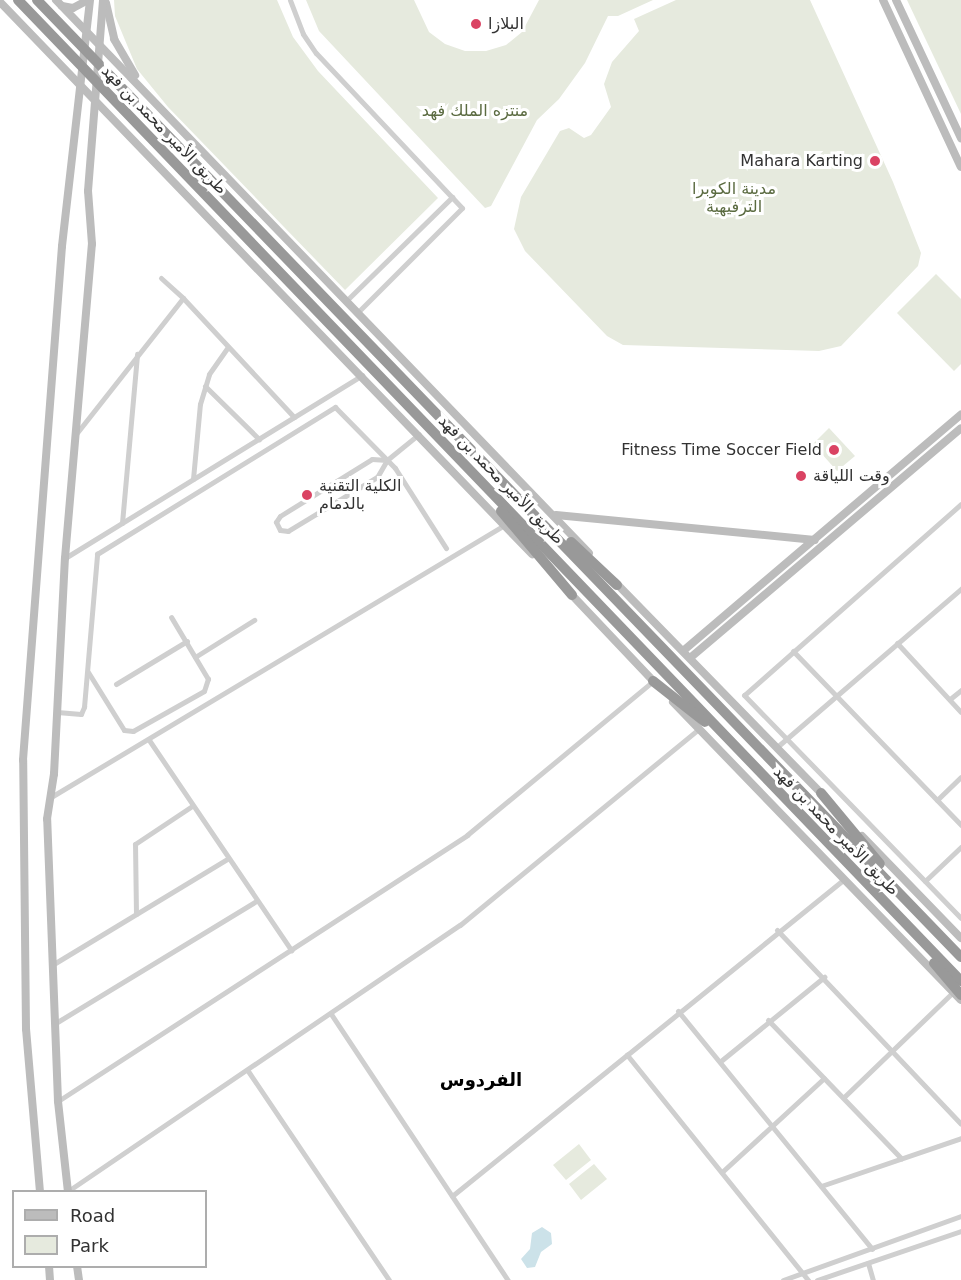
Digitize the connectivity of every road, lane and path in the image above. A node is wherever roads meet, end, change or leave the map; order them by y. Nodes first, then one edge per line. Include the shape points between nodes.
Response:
1 (18, 0) edge
2 (37, 0) edge
3 (89, 0) edge
4 (104, 0) edge
5 (290, 0) edge
6 (883, 0) edge
7 (896, 0) edge
8 (0, 2) edge
9 (59, 3) edge
10 (906, 20) junction
11 (895, 25) junction
12 (87, 29) junction
13 (98, 41) junction
14 (82, 87) junction
15 (146, 91) junction
16 (96, 102) junction
17 (961, 138) edge
18 (958, 154) edge
19 (961, 167) edge
20 (452, 197) junction
21 (161, 278) dead end
22 (183, 298) junction
23 (348, 299) junction
24 (359, 311) junction
25 (228, 347) junction
26 (137, 354) junction
27 (362, 375) junction
28 (206, 386) junction
29 (961, 414) edge
30 (294, 417) junction
31 (961, 428) edge
32 (419, 434) junction
33 (75, 435) junction
34 (259, 439) junction
35 (441, 440) junction
36 (480, 455) junction
37 (387, 460) junction
38 (194, 479) junction
39 (961, 504) edge
40 (556, 515) junction
41 (122, 523) junction
42 (503, 526) junction
43 (815, 540) junction
44 (825, 543) junction
45 (446, 548) dead end
46 (65, 558) junction
47 (617, 585) junction
48 (961, 589) edge
49 (572, 595) junction
50 (171, 617) dead end
51 (254, 620) dead end
52 (187, 641) junction
53 (897, 643) junction
54 (683, 651) junction
55 (793, 651) junction
56 (195, 657) junction
57 (690, 658) junction
58 (88, 672) junction
59 (653, 681) junction
60 (116, 684) dead end
61 (961, 690) edge
62 (839, 696) junction
63 (950, 699) junction
64 (57, 712) junction
65 (961, 712) edge
66 (699, 729) junction
67 (149, 740) junction
68 (785, 740) junction
69 (777, 747) junction
70 (750, 764) junction
71 (961, 777) edge
72 (821, 793) junction
73 (51, 797) junction
74 (937, 800) junction
75 (192, 806) junction
76 (961, 825) edge
77 (961, 847) edge
78 (227, 859) junction
79 (860, 877) junction
80 (843, 880) junction
81 (925, 881) junction
82 (255, 902) junction
83 (136, 914) junction
84 (922, 915) junction
85 (961, 918) edge
86 (777, 930) junction
87 (961, 938) edge
88 (291, 950) junction
89 (961, 957) edge
90 (52, 965) junction
91 (824, 977) junction
92 (961, 981) edge
93 (957, 993) edge
94 (961, 1000) edge
95 (678, 1011) junction
96 (332, 1014) junction
97 (768, 1020) junction
98 (54, 1024) junction
99 (891, 1049) junction
100 (627, 1055) junction
101 (722, 1060) junction
102 (248, 1071) junction
103 (824, 1078) junction
104 (844, 1097) junction
105 (58, 1101) junction
106 (961, 1124) edge
107 (774, 1125) junction
108 (961, 1138) edge
109 (901, 1158) junction
110 (723, 1171) junction
111 (821, 1186) junction
112 (40, 1190) edge
113 (68, 1190) edge
114 (70, 1190) edge
115 (452, 1196) junction
116 (961, 1216) edge
117 (958, 1232) edge
118 (961, 1240) edge
119 (872, 1249) junction
120 (868, 1263) junction
121 (804, 1273) junction
122 (389, 1280) edge
123 (508, 1280) edge
124 (783, 1280) edge
125 (808, 1280) edge
126 (817, 1280) edge
127 (873, 1280) edge

1 - 35 highway, طريق الأمير محمد بن فهد
2 - 36 highway, طريق الأمير محمد بن فهد
3 - 9 street via 73,8
3 - 12 street
4 - 13 street
4 - 15 street via 114,39
5 - 20 street via 303,34 316,53
6 - 11 street
7 - 10 street
8 - 14 street
9 - 12 street
10 - 11 street
10 - 17 street
11 - 18 street
12 - 13 street
12 - 14 street
13 - 15 street
13 - 16 street
14 - 16 street
14 - 112 street via 62,246 23,760 26,1029
15 - 23 street
16 - 27 street
16 - 33 street via 88,191 92,244
18 - 19 street
20 - 23 street
20 - 24 street via 462,208
21 - 22 street
22 - 25 street
22 - 26 street
23 - 24 street
24 - 40 street
25 - 28 street
25 - 30 street
26 - 33 street
26 - 41 street
27 - 30 street
27 - 32 street
28 - 34 street
28 - 38 street
29 - 43 street
30 - 34 street
31 - 44 street
32 - 37 street
32 - 42 street
33 - 46 street
34 - 38 street
35 - 49 highway
35 - 70 highway, طريق الأمير محمد بن فهد via 660,665
36 - 47 highway
36 - 84 highway, طريق الأمير محمد بن فهد via 760,753
37 - 37 street via 372,459 280,516 276,522 280,530 288,531 377,477
37 - 45 street
37 - 58 street via 335,407 97,554
38 - 41 street
39 - 55 street
40 - 43 street
40 - 47 street
41 - 46 street
42 - 49 street
42 - 67 street
43 - 44 street
43 - 54 street
44 - 57 street
46 - 64 street
47 - 54 street
48 - 53 street
49 - 59 street
50 - 52 street
51 - 56 street
52 - 56 street
52 - 60 street
53 - 62 street
53 - 63 street
54 - 57 street
55 - 62 street
55 - 68 street via 744,695
56 - 58 street via 208,679 204,691 133,731 124,730
57 - 69 street
58 - 64 street via 81,714
59 - 66 street
59 - 70 highway
59 - 88 street via 466,835
61 - 63 street
62 - 68 street
62 - 74 street
63 - 65 street
64 - 73 street
66 - 80 street
66 - 96 street via 460,925
67 - 73 street
67 - 75 street
68 - 69 street
68 - 81 street
69 - 72 street
70 - 79 highway, طريق الأمير محمد بن فهد
71 - 74 street
72 - 84 highway
72 - 87 street
73 - 90 street via 47,855
74 - 76 street
75 - 78 street
75 - 83 street via 135,844
77 - 81 street
78 - 82 street
78 - 83 street
79 - 92 highway, طريق الأمير محمد بن فهد
79 - 93 highway
80 - 86 street
80 - 93 street
81 - 85 street
82 - 88 street
82 - 98 street
83 - 90 street
84 - 89 highway, طريق الأمير محمد بن فهد
86 - 91 street
86 - 95 street
88 - 105 street
90 - 98 street
91 - 97 street
91 - 99 street
93 - 94 street
93 - 99 street
95 - 100 street
95 - 101 street
96 - 102 street
96 - 115 street
97 - 101 street
97 - 103 street
98 - 105 street
99 - 104 street
99 - 106 street
100 - 110 street
100 - 115 street
101 - 107 street
102 - 114 street
102 - 122 street
103 - 104 street
103 - 107 street
104 - 109 street
105 - 113 street
107 - 110 street
107 - 111 street
108 - 109 street
109 - 111 street
110 - 121 street
111 - 119 street
115 - 123 street
116 - 119 street
117 - 118 street
117 - 120 street
119 - 121 street
120 - 126 street
120 - 127 street
121 - 124 street
121 - 125 street

